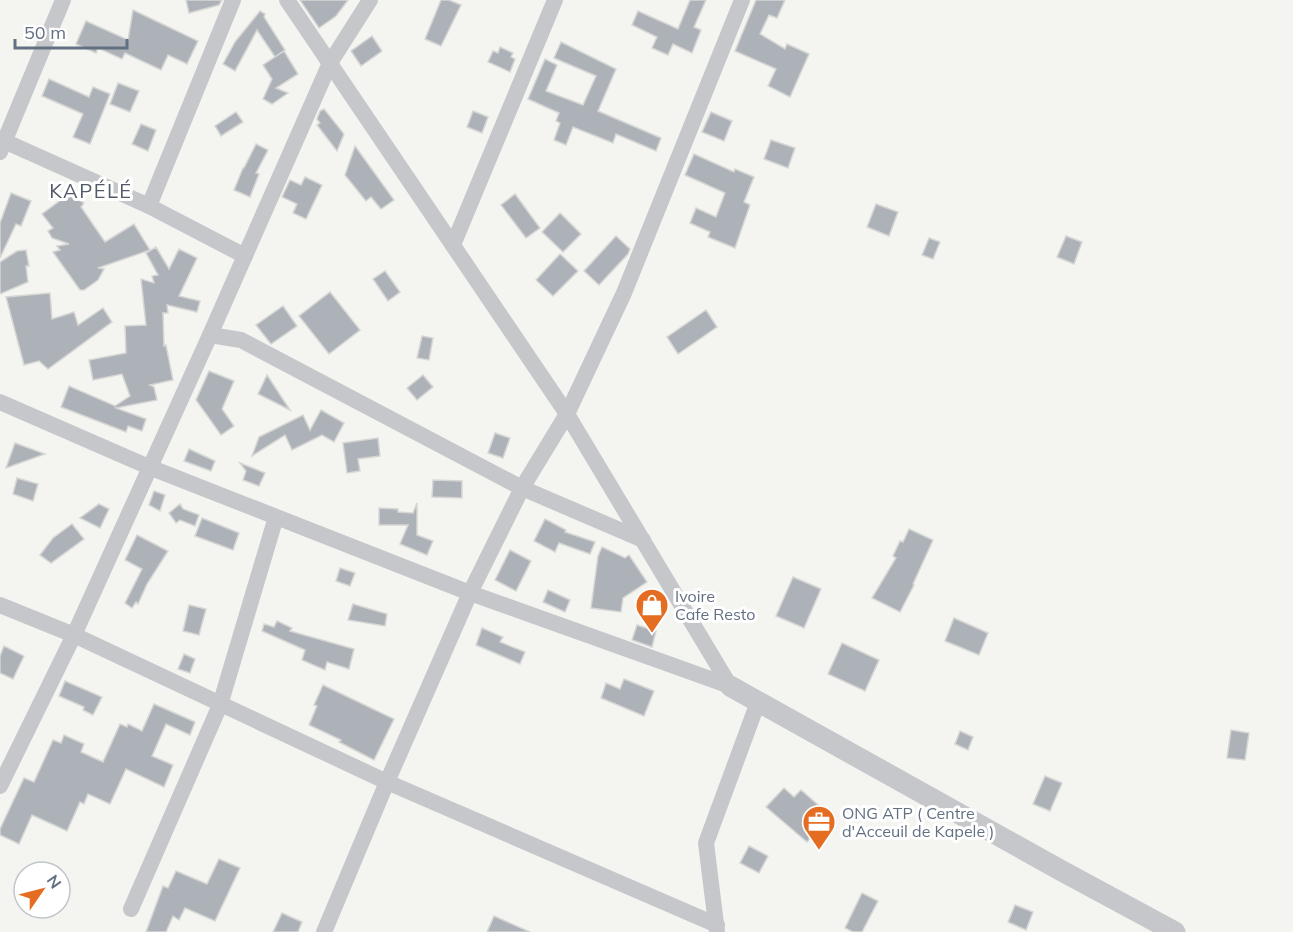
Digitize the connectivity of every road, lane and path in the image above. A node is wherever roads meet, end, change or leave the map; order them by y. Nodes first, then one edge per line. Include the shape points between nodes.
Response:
1 (63, 0) edge
2 (233, 0) edge
3 (287, 0) edge
4 (370, 0) edge
5 (555, 0) edge
6 (742, 0) edge
7 (330, 63) junction
8 (2, 147) edge
9 (149, 206) junction
10 (453, 245) junction
11 (245, 256) junction
12 (210, 335) junction
13 (0, 402) edge
14 (567, 414) junction
15 (149, 467) junction
16 (522, 488) junction
17 (276, 517) junction
18 (643, 540) junction
19 (470, 593) junction
20 (0, 605) edge
21 (74, 635) junction
22 (730, 686) junction
23 (758, 702) junction
24 (220, 705) junction
25 (387, 782) junction
26 (0, 786) edge
27 (131, 909) dead end
28 (717, 928) edge
29 (324, 932) edge
30 (1175, 932) edge

1 - 8 street
2 - 9 street
3 - 7 street
4 - 7 street
5 - 10 street
6 - 14 street via 624,293
7 - 10 street
7 - 11 street
8 - 9 street
9 - 11 street
10 - 14 street
11 - 12 street
12 - 15 street
12 - 16 street via 241,340
13 - 15 street
14 - 16 street
14 - 18 street
15 - 17 street
15 - 21 street
16 - 18 street
16 - 19 street
17 - 19 street
17 - 24 street
18 - 22 street
19 - 22 street
19 - 25 street
20 - 21 street
21 - 24 street
21 - 26 street
22 - 23 street
23 - 28 street via 706,843
23 - 30 street
24 - 25 street
24 - 27 street
25 - 28 street
25 - 29 street

